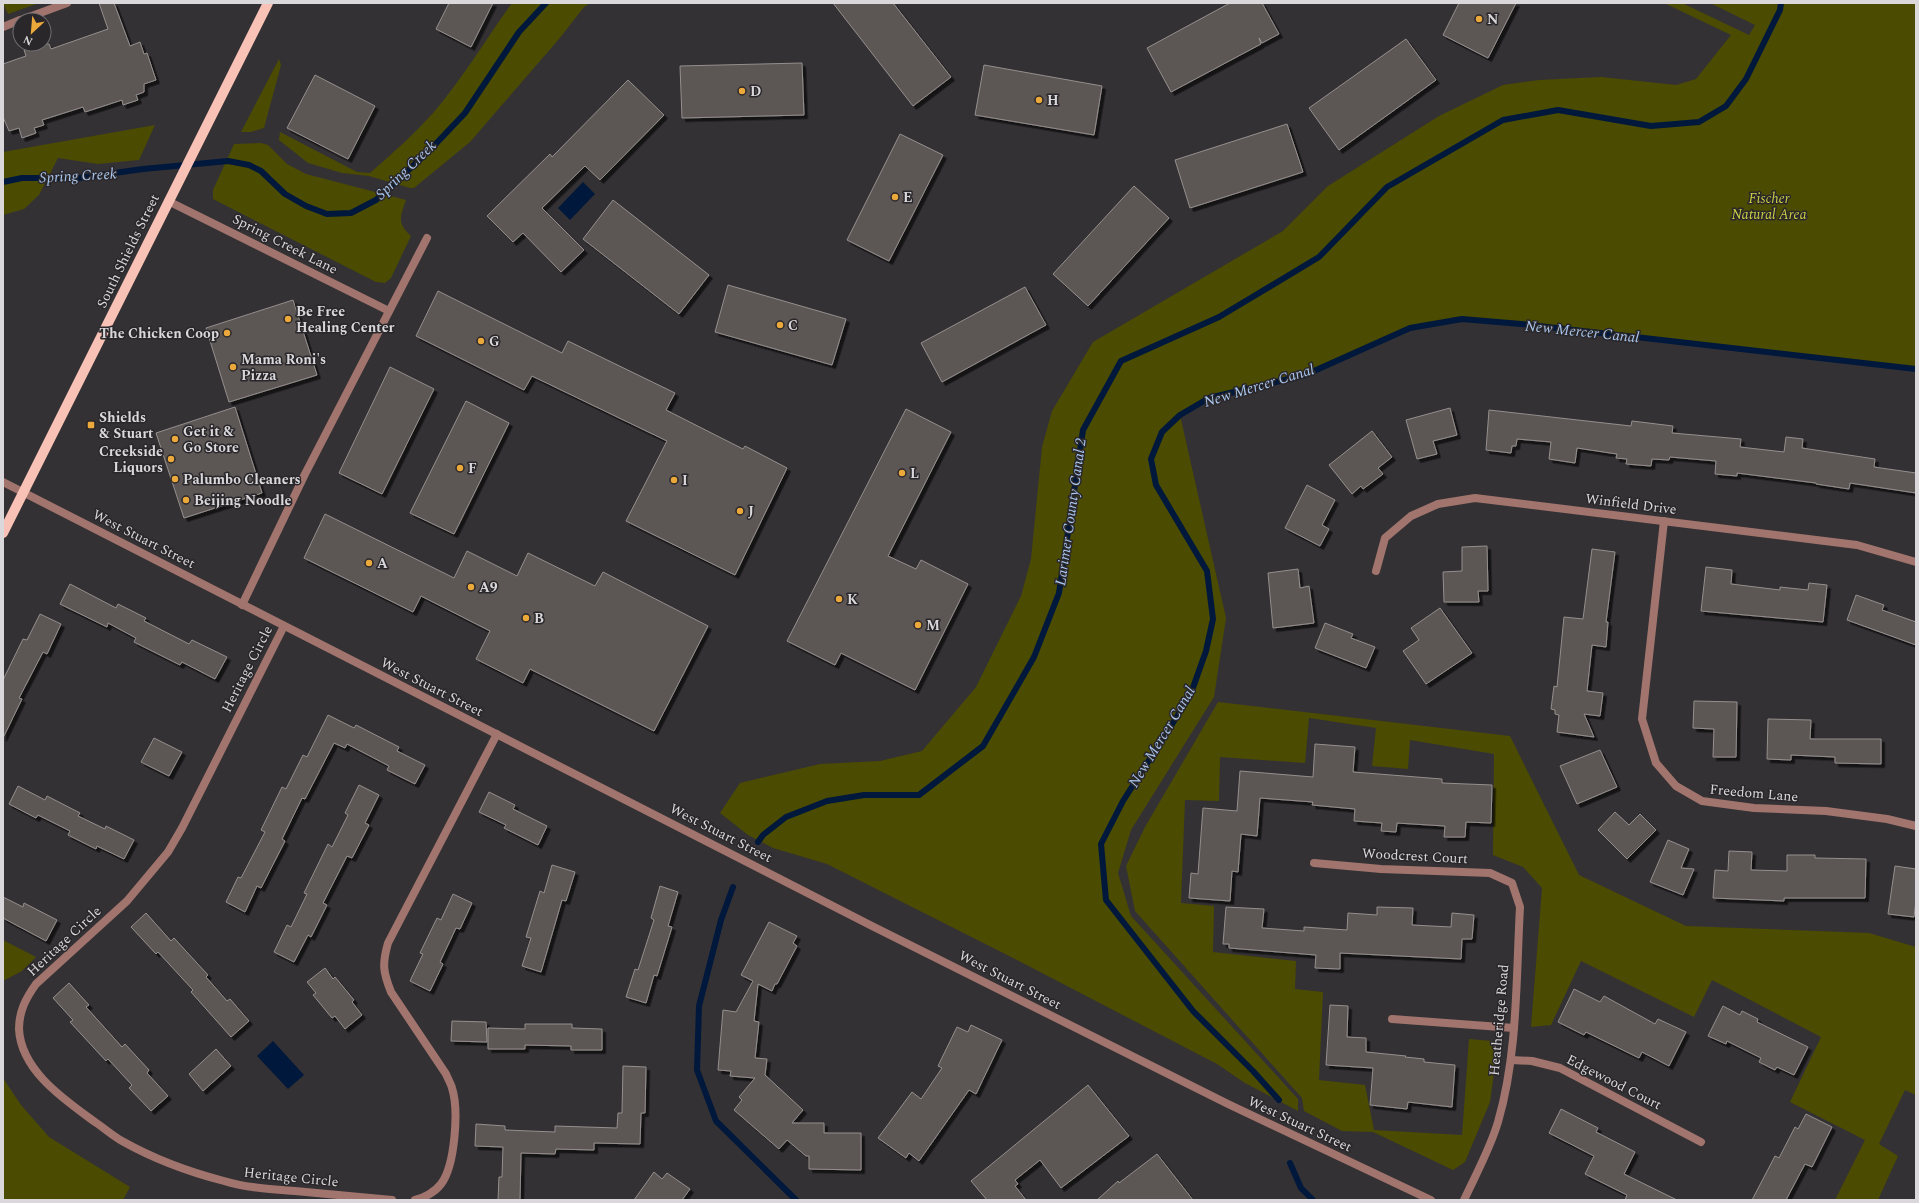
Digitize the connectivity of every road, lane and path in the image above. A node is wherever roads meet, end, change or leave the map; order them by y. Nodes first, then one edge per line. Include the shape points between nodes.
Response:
1 (67, 3) edge
2 (268, 3) edge
3 (42, 12) edge
4 (168, 201) junction
5 (427, 238) dead end
6 (389, 311) junction
7 (3, 482) edge
8 (23, 492) junction
9 (1664, 521) junction
10 (3, 533) edge
11 (1916, 562) edge
12 (1376, 571) dead end
13 (242, 605) junction
14 (284, 626) junction
15 (497, 734) junction
16 (1916, 826) edge
17 (1314, 863) dead end
18 (1512, 883) joint
19 (1392, 1019) dead end
20 (1514, 1028) junction
21 (1511, 1060) junction
22 (1701, 1142) dead end
23 (392, 1200) edge
24 (415, 1200) edge
25 (1431, 1200) edge
26 (1464, 1200) edge

1 - 3 street
2 - 4 main road, South Shields Street
4 - 6 street, Spring Creek Lane
4 - 8 main road, South Shields Street
5 - 6 street
6 - 13 street via 305,474
7 - 8 street, West Stuart Street
8 - 10 main road, South Shields Street
8 - 13 street, West Stuart Street
9 - 11 street, Winfield Drive via 1857,545
9 - 12 street, Winfield Drive via 1475,498 1438,504 1411,516 1385,538
9 - 16 street, Freedom Lane via 1642,719 1656,763 1676,786 1702,801 1754,808 1826,811 1887,819
13 - 14 street, West Stuart Street
14 - 15 street, West Stuart Street
14 - 23 street, Heritage Circle via 168,852 127,901 36,984 21,1013 21,1042 30,1062 46,1083 67,1102 122,1141 157,1158 188,1171 249,1187
15 - 24 street via 388,943 383,961 391,992 446,1074 453,1089 454,1148 449,1171 441,1185 428,1195
15 - 25 street, West Stuart Street via 1228,1104
17 - 18 street, Woodcrest Court via 1381,869 1490,872
18 - 20 street, Heatheridge Road via 1520,907
19 - 20 street
20 - 21 street, Heatheridge Road
21 - 22 street, Edgewood Court via 1532,1061 1560,1068
21 - 26 street, Heatheridge Road via 1498,1123

